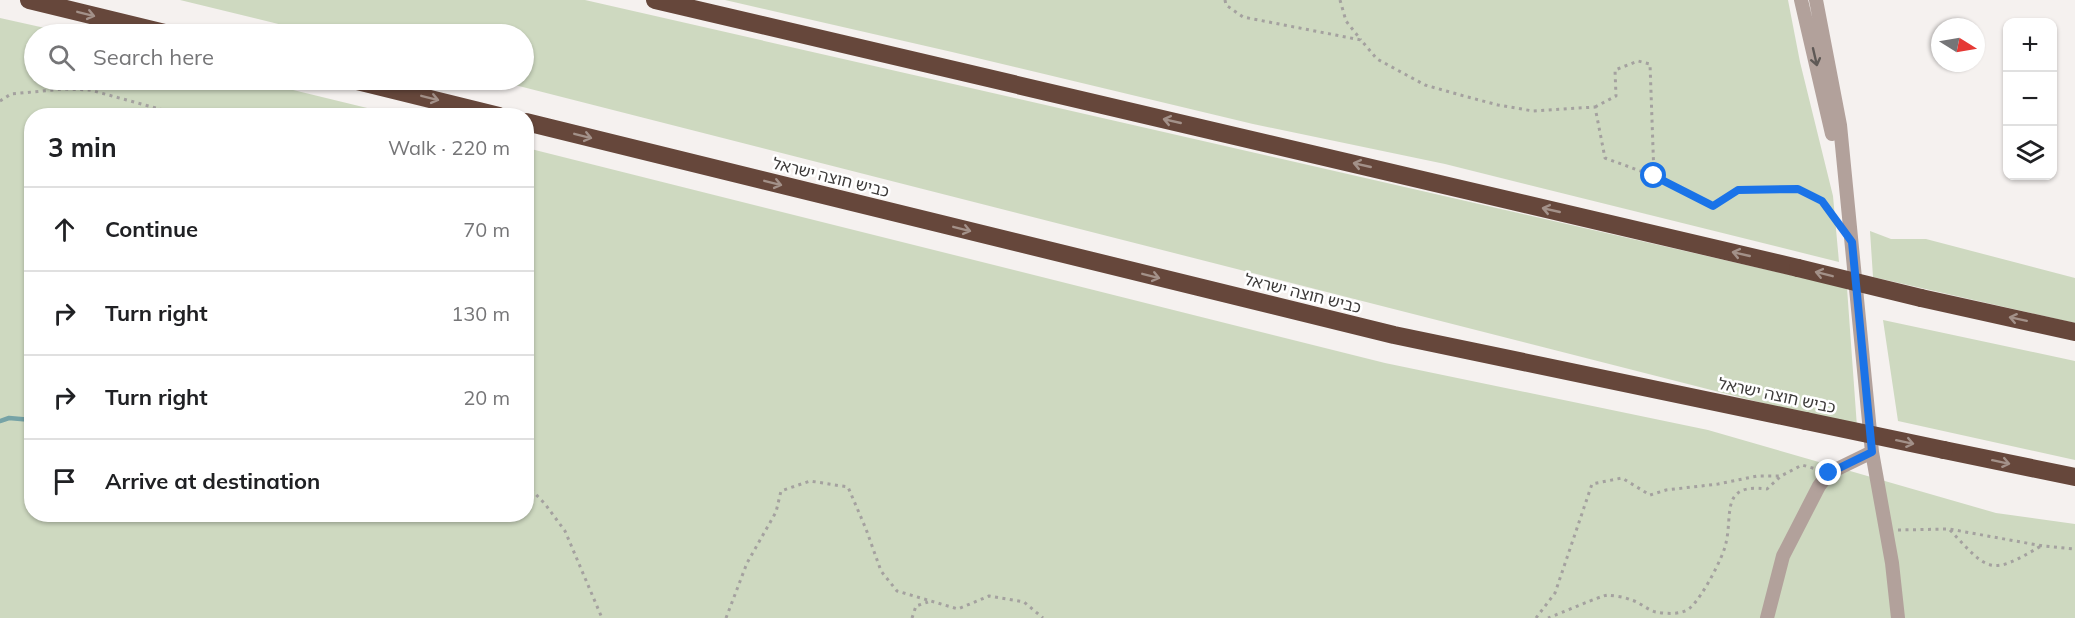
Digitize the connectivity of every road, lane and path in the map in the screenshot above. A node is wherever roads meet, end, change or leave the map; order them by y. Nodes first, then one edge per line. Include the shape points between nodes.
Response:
1 (29, 0) edge
2 (655, 0) edge
3 (1225, 0) edge
4 (1340, 0) edge
5 (1802, 0) edge
6 (1816, 0) edge
7 (128, 24) edge
8 (1361, 40) junction
9 (53, 90) edge
10 (90, 90) edge
11 (394, 90) edge
12 (0, 101) edge
13 (1595, 107) junction
14 (156, 108) edge
15 (467, 108) edge
16 (534, 124) edge
17 (1654, 176) junction
18 (1852, 242) junction
19 (2075, 332) edge
20 (1872, 452) junction
21 (1802, 465) dead end
22 (1781, 476) junction
23 (2075, 477) edge
24 (534, 492) edge
25 (1949, 529) junction
26 (1887, 530) junction
27 (2043, 546) junction
28 (2075, 549) edge
29 (929, 601) junction
30 (602, 618) edge
31 (726, 618) edge
32 (912, 618) edge
33 (1040, 618) edge
34 (1536, 618) edge
35 (1548, 618) edge
36 (1767, 618) edge
37 (1898, 618) edge

1 -> 7 highway
19 -> 2 highway, bridge
3 - 8 path via 1226,5 1243,16
4 - 8 path via 1346,21
5 -> 18 street
6 - 18 street via 1840,125
8 - 13 path via 1377,59 1425,85 1533,111
9 - 12 path via 11,94
10 - 14 path
11 -> 15 highway
13 - 17 path via 1605,158
13 - 17 path via 1616,96 1615,70 1638,61 1650,64
16 -> 23 highway, כביש חוצה ישראל, bridge via 1394,335
17 - 18 path via 1713,206 1738,190 1798,189 1822,201
18 - 20 street
20 - 26 street
20 - 36 street via 1829,473 1820,486 1783,556
21 - 22 path
22 - 34 path via 1757,476 1650,495 1622,478 1592,484 1555,593
22 - 35 path via 1767,489 1750,487 1740,492 1729,504 1726,544 1701,597 1689,610 1681,614 1655,612 1631,600 1606,595
24 - 30 path via 566,531
25 - 26 path
25 - 27 path
25 - 27 path via 1978,559 1993,567 2013,563
26 - 37 street
27 - 28 path
29 - 31 path via 897,591 881,571 848,487 810,481 781,491 776,512 747,563
29 - 32 path via 916,606
29 - 33 path via 958,609 989,596 1024,602

